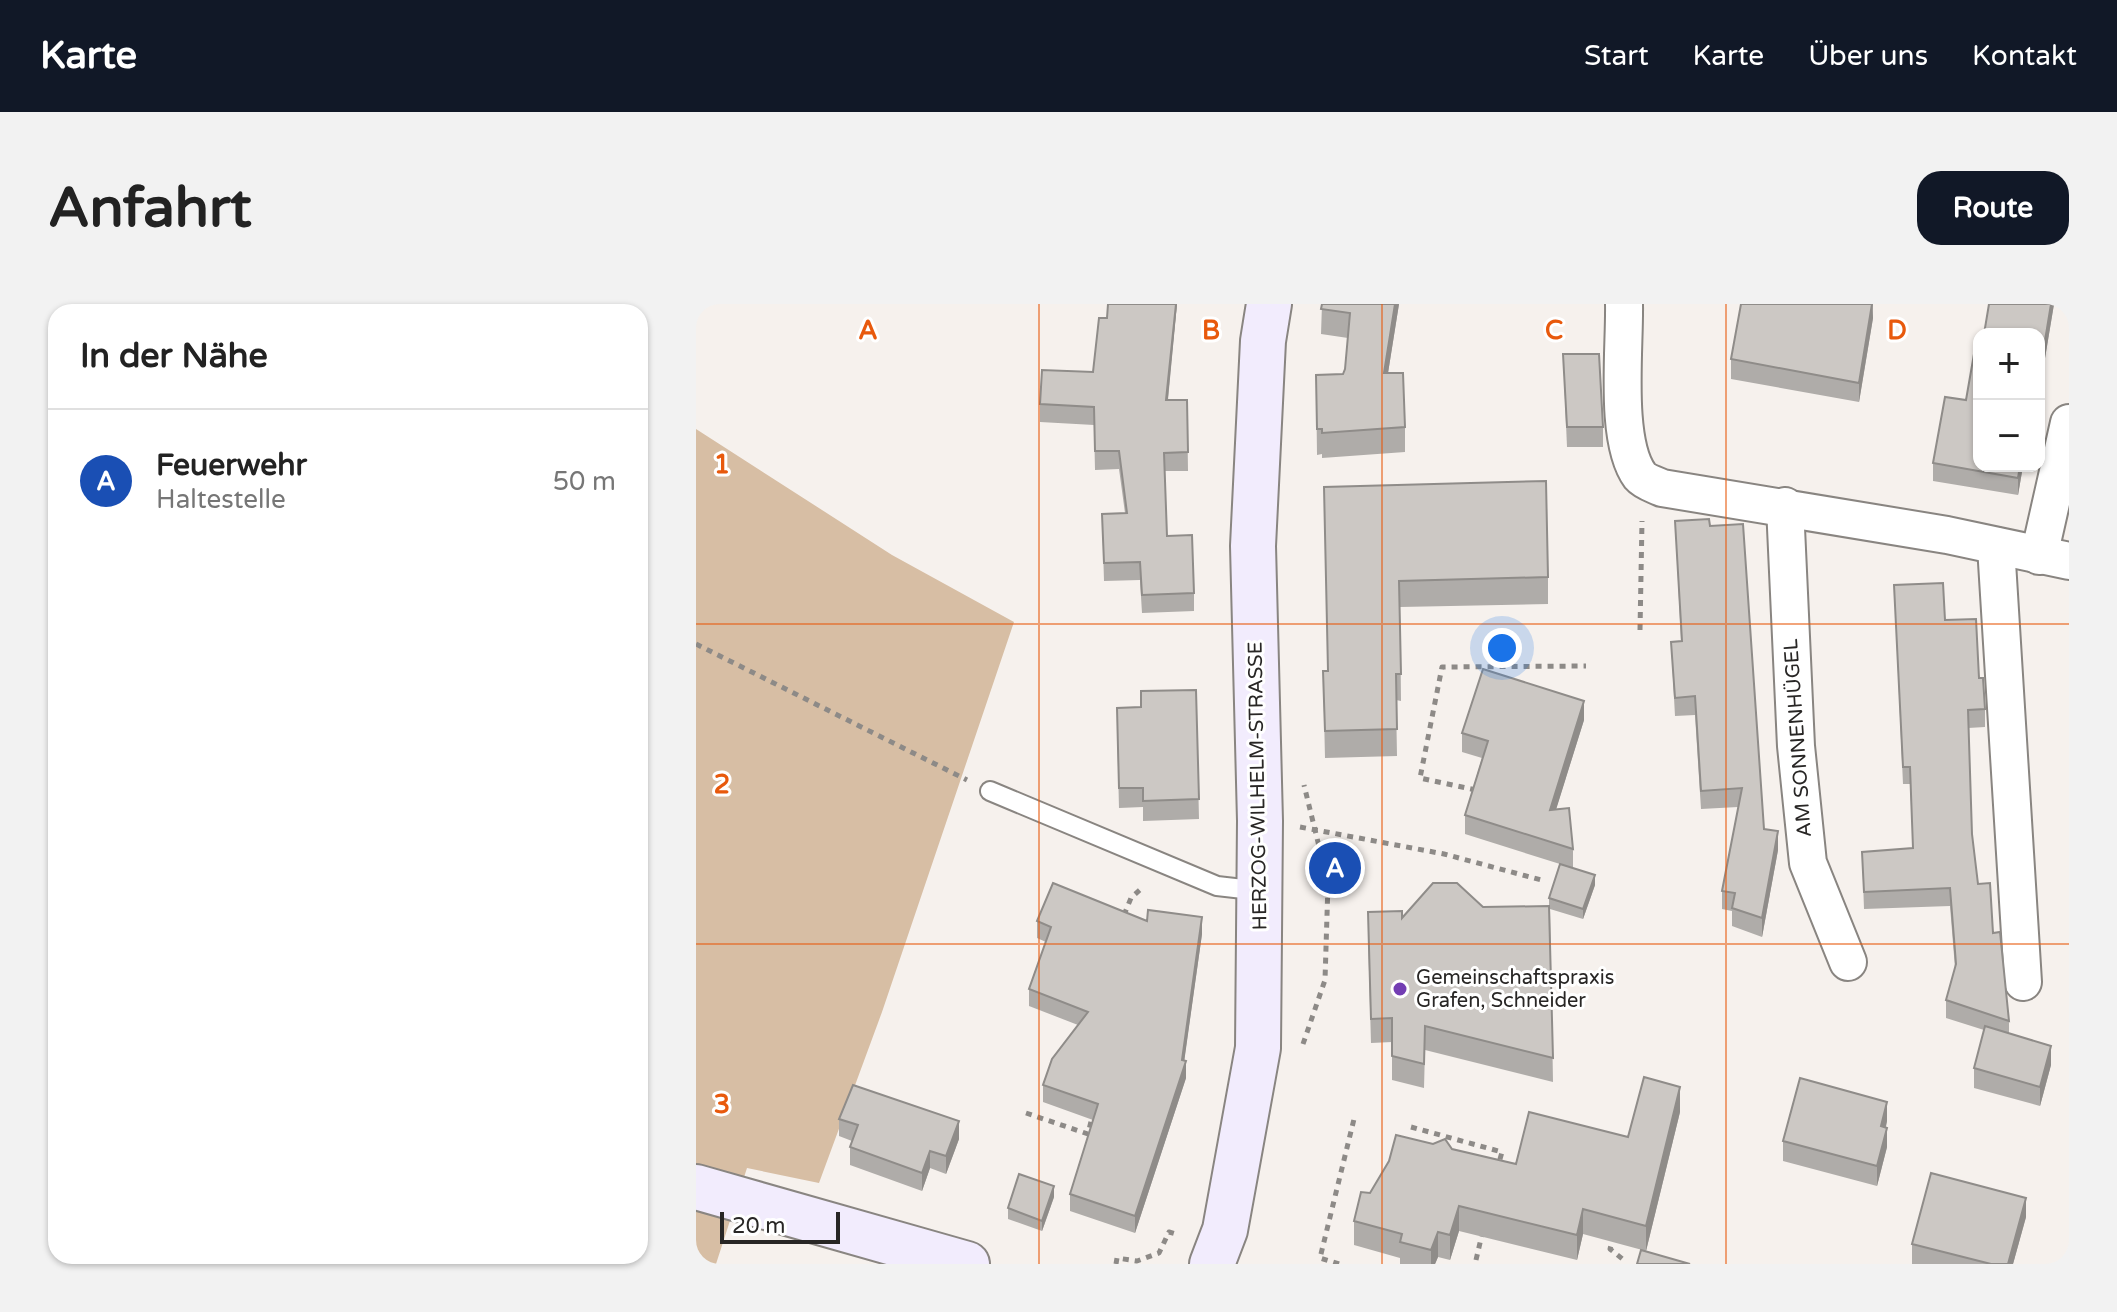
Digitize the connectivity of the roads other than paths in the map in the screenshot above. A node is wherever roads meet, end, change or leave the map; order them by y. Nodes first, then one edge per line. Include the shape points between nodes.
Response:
1 (1269, 304) edge
2 (1624, 304) edge
3 (2069, 423) edge
4 (1785, 506) junction
5 (1996, 546) junction
6 (2054, 558) edge
7 (990, 791) road end
8 (1261, 891) junction
9 (1848, 962) dead end
10 (2023, 982) dead end
11 (696, 1187) edge
12 (967, 1264) edge
13 (1212, 1264) edge

1 - 8 main road, HERZOG-WILHELM-STRASSE via 1253,546
2 - 4 street via 1622,405 1640,476 1662,488
3 - 6 street
4 - 5 street
4 - 9 street, AM SONNENHÜGEL via 1795,735 1808,863
5 - 6 street
5 - 10 street
7 - 8 lane via 1217,886
8 - 13 main road, HERZOG-WILHELM-STRASSE via 1258,1048 1225,1230
11 - 12 main road

